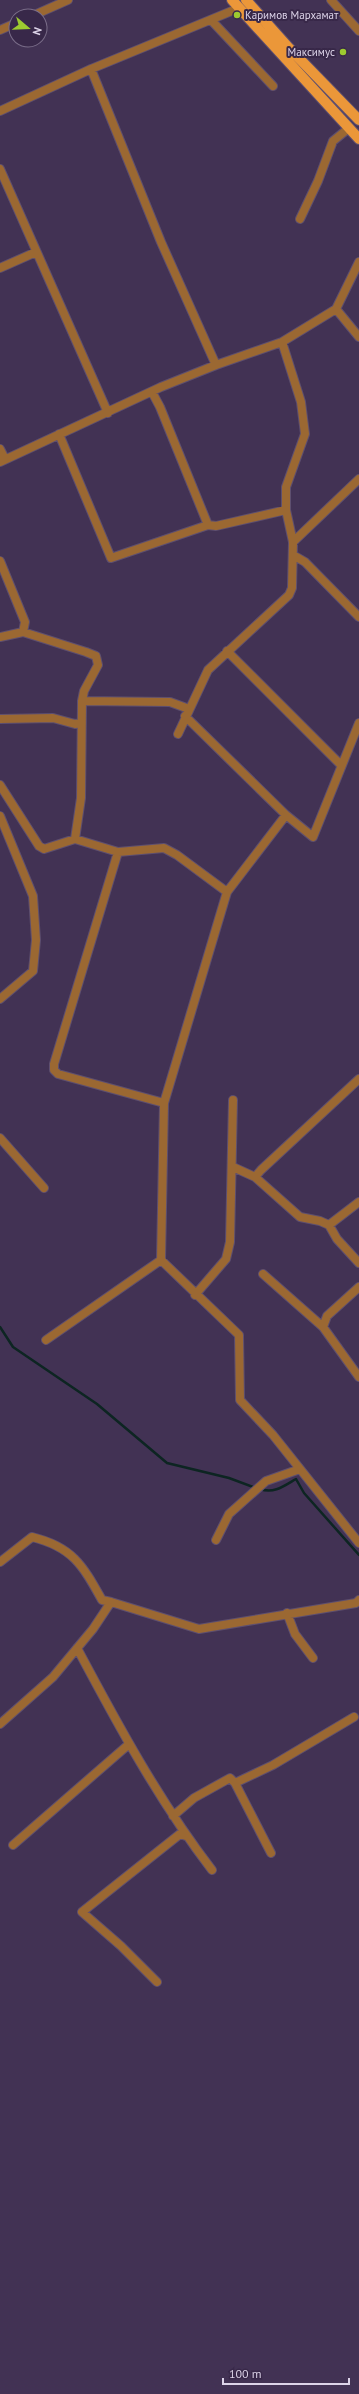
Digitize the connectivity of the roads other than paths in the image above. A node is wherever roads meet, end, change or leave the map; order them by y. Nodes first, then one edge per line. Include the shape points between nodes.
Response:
1 (68, 0) edge
2 (232, 0) edge
3 (246, 0) edge
4 (331, 0) edge
5 (239, 8) junction
6 (48, 9) edge
7 (359, 18) edge
8 (211, 20) junction
9 (352, 23) junction
10 (359, 31) edge
11 (91, 69) junction
12 (273, 86) dead end
13 (0, 111) edge
14 (359, 120) edge
15 (349, 128) junction
16 (359, 139) edge
17 (0, 169) edge
18 (300, 219) dead end
19 (36, 252) junction
20 (359, 262) edge
21 (0, 268) edge
22 (336, 309) junction
23 (359, 337) edge
24 (282, 342) junction
25 (216, 365) junction
26 (152, 392) junction
27 (108, 413) junction
28 (59, 434) junction
29 (0, 449) edge
30 (2, 461) edge
31 (359, 479) edge
32 (286, 510) junction
33 (208, 525) junction
34 (293, 542) junction
35 (293, 555) junction
36 (0, 561) edge
37 (359, 617) edge
38 (23, 632) junction
39 (0, 637) edge
40 (227, 652) junction
41 (82, 701) junction
42 (187, 713) junction
43 (0, 719) edge
44 (80, 722) junction
45 (359, 723) edge
46 (178, 734) dead end
47 (341, 765) junction
48 (0, 785) edge
49 (2, 794) edge
50 (286, 815) junction
51 (0, 816) edge
52 (75, 839) junction
53 (118, 852) junction
54 (227, 892) junction
55 (0, 999) edge
56 (359, 1079) edge
57 (234, 1100) dead end
58 (164, 1103) junction
59 (0, 1138) edge
60 (233, 1167) junction
61 (255, 1178) junction
62 (44, 1188) dead end
63 (359, 1202) edge
64 (329, 1225) junction
65 (161, 1260) junction
66 (359, 1263) edge
67 (263, 1274) dead end
68 (359, 1287) edge
69 (195, 1295) junction
70 (323, 1327) junction
71 (46, 1340) dead end
72 (359, 1377) edge
73 (300, 1469) junction
74 (216, 1540) dead end
75 (359, 1543) edge
76 (0, 1562) edge
77 (111, 1602) junction
78 (358, 1602) edge
79 (287, 1613) junction
80 (77, 1648) junction
81 (313, 1658) dead end
82 (354, 1717) dead end
83 (0, 1724) edge
84 (128, 1745) junction
85 (235, 1783) junction
86 (173, 1816) junction
87 (186, 1836) junction
88 (13, 1845) dead end
89 (271, 1853) dead end
90 (212, 1870) dead end
91 (157, 1982) dead end

1 - 6 street
2 - 5 main road
3 - 14 main road
4 - 9 street
5 - 8 street
5 - 15 main road
7 - 9 street
8 - 11 street
8 - 12 street
9 - 10 street
11 - 13 street
11 - 25 street via 161,242
15 - 16 main road
15 - 18 street via 333,141
17 - 19 street
19 - 21 street
19 - 27 street
20 - 22 street
22 - 23 street
22 - 24 street
24 - 25 street
24 - 32 street via 301,402 305,434 286,487
25 - 26 street
26 - 27 street
26 - 33 street
27 - 28 street
28 - 30 street
28 - 33 street via 112,558
29 - 30 street
31 - 34 street
32 - 33 street via 216,526
32 - 34 street
34 - 35 street
35 - 37 street via 305,562
35 - 40 street via 293,582 288,595
36 - 38 street via 25,622
38 - 39 street
38 - 41 street via 96,656 98,665 84,691
40 - 42 street via 208,670
40 - 47 street
41 - 42 street via 170,702
41 - 44 street
42 - 46 street
42 - 50 street
43 - 44 street via 53,718 75,724
44 - 52 street via 81,798
45 - 47 street
47 - 50 street via 313,837
48 - 49 street
49 - 52 street via 39,846 50,849
50 - 54 street
51 - 55 street via 33,896 36,940 33,971
52 - 53 street
53 - 54 street via 164,848 178,855
53 - 58 street via 54,1070 58,1074
54 - 58 street
56 - 61 street
57 - 60 street
58 - 65 street
59 - 62 street
60 - 61 street
60 - 69 street via 230,1242 226,1259
61 - 64 street via 300,1217
63 - 64 street
64 - 66 street via 337,1239
65 - 69 street
65 - 71 street
67 - 70 street
68 - 70 street via 327,1316
69 - 73 street via 239,1335 240,1400
70 - 72 street
73 - 74 street via 266,1481 229,1514
73 - 75 street
76 - 77 street via 32,1537 47,1541 65,1550 84,1567 102,1600
77 - 79 street via 199,1629
77 - 80 street
78 - 79 street
79 - 81 street via 295,1634
80 - 83 street via 54,1677
80 - 84 street
82 - 85 street via 273,1765
84 - 86 street
84 - 88 street
85 - 86 street via 230,1778 194,1798
85 - 89 street
86 - 87 street
87 - 90 street
87 - 91 street via 180,1834 82,1912

